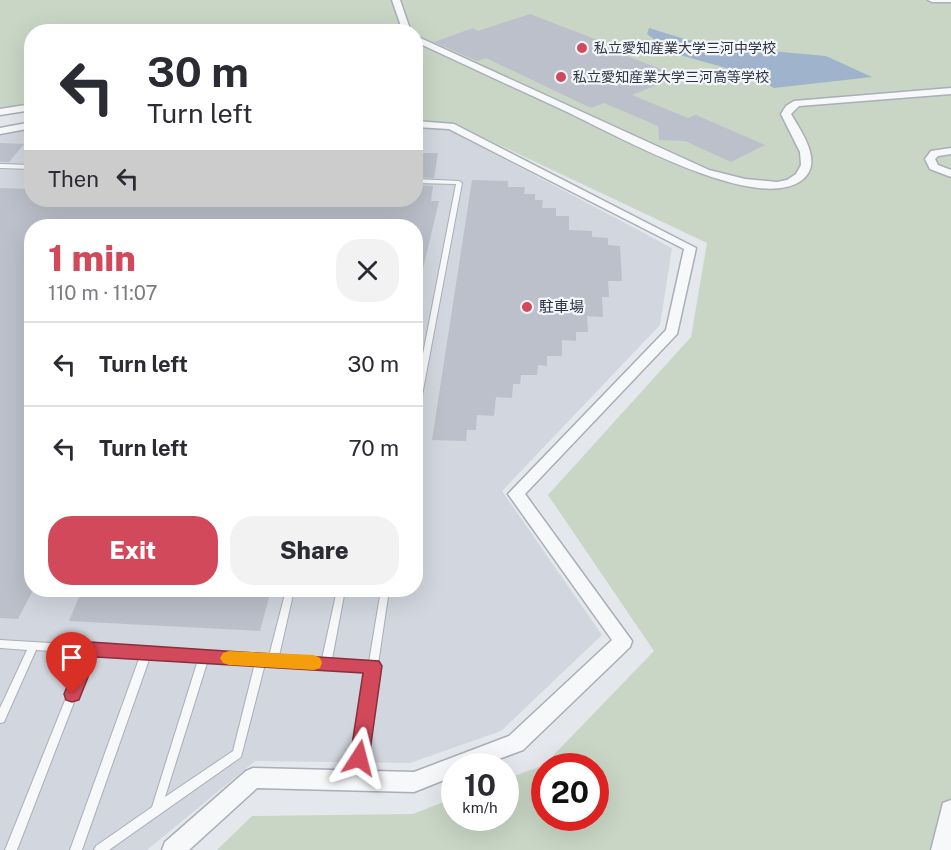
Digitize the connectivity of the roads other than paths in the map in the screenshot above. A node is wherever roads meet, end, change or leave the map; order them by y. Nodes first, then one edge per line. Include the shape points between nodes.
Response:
1 (396, 0) edge
2 (932, 0) edge
3 (949, 0) edge
4 (404, 24) edge
5 (423, 44) edge
6 (951, 91) edge
7 (24, 108) edge
8 (0, 112) edge
9 (423, 124) edge
10 (24, 126) edge
11 (0, 131) edge
12 (951, 151) edge
13 (0, 166) edge
14 (24, 167) edge
15 (951, 174) edge
16 (423, 181) edge
17 (423, 370) edge
18 (288, 597) edge
19 (340, 597) edge
20 (384, 597) edge
21 (0, 644) edge
22 (33, 646) junction
23 (90, 650) junction
24 (146, 654) junction
25 (204, 657) junction
26 (267, 660) junction
27 (326, 664) junction
28 (373, 666) junction
29 (0, 719) edge
30 (356, 780) junction
31 (156, 810) junction
32 (951, 810) edge
33 (11, 850) edge
34 (76, 850) edge
35 (100, 850) edge
36 (173, 850) edge
37 (942, 850) edge

1 - 4 street
2 - 3 street
5 - 6 street via 705,172 758,186 790,182 801,176 806,165 804,147 786,114 797,103
7 - 8 street
9 - 30 street via 451,126 690,248 672,331 516,494 623,641 516,743 414,782
10 - 11 street
12 - 15 street via 935,153 930,159 934,167
13 - 14 lane
16 - 17 lane via 459,183
18 - 26 lane
19 - 27 lane
20 - 28 lane
21 - 22 lane
22 - 23 lane
22 - 29 lane
23 - 24 lane
23 - 33 lane
24 - 25 lane
24 - 34 lane
25 - 26 lane
25 - 31 lane
26 - 27 lane
26 - 31 lane via 237,754
27 - 28 lane
28 - 30 lane
30 - 36 street via 253,778
31 - 35 lane
32 - 37 street

